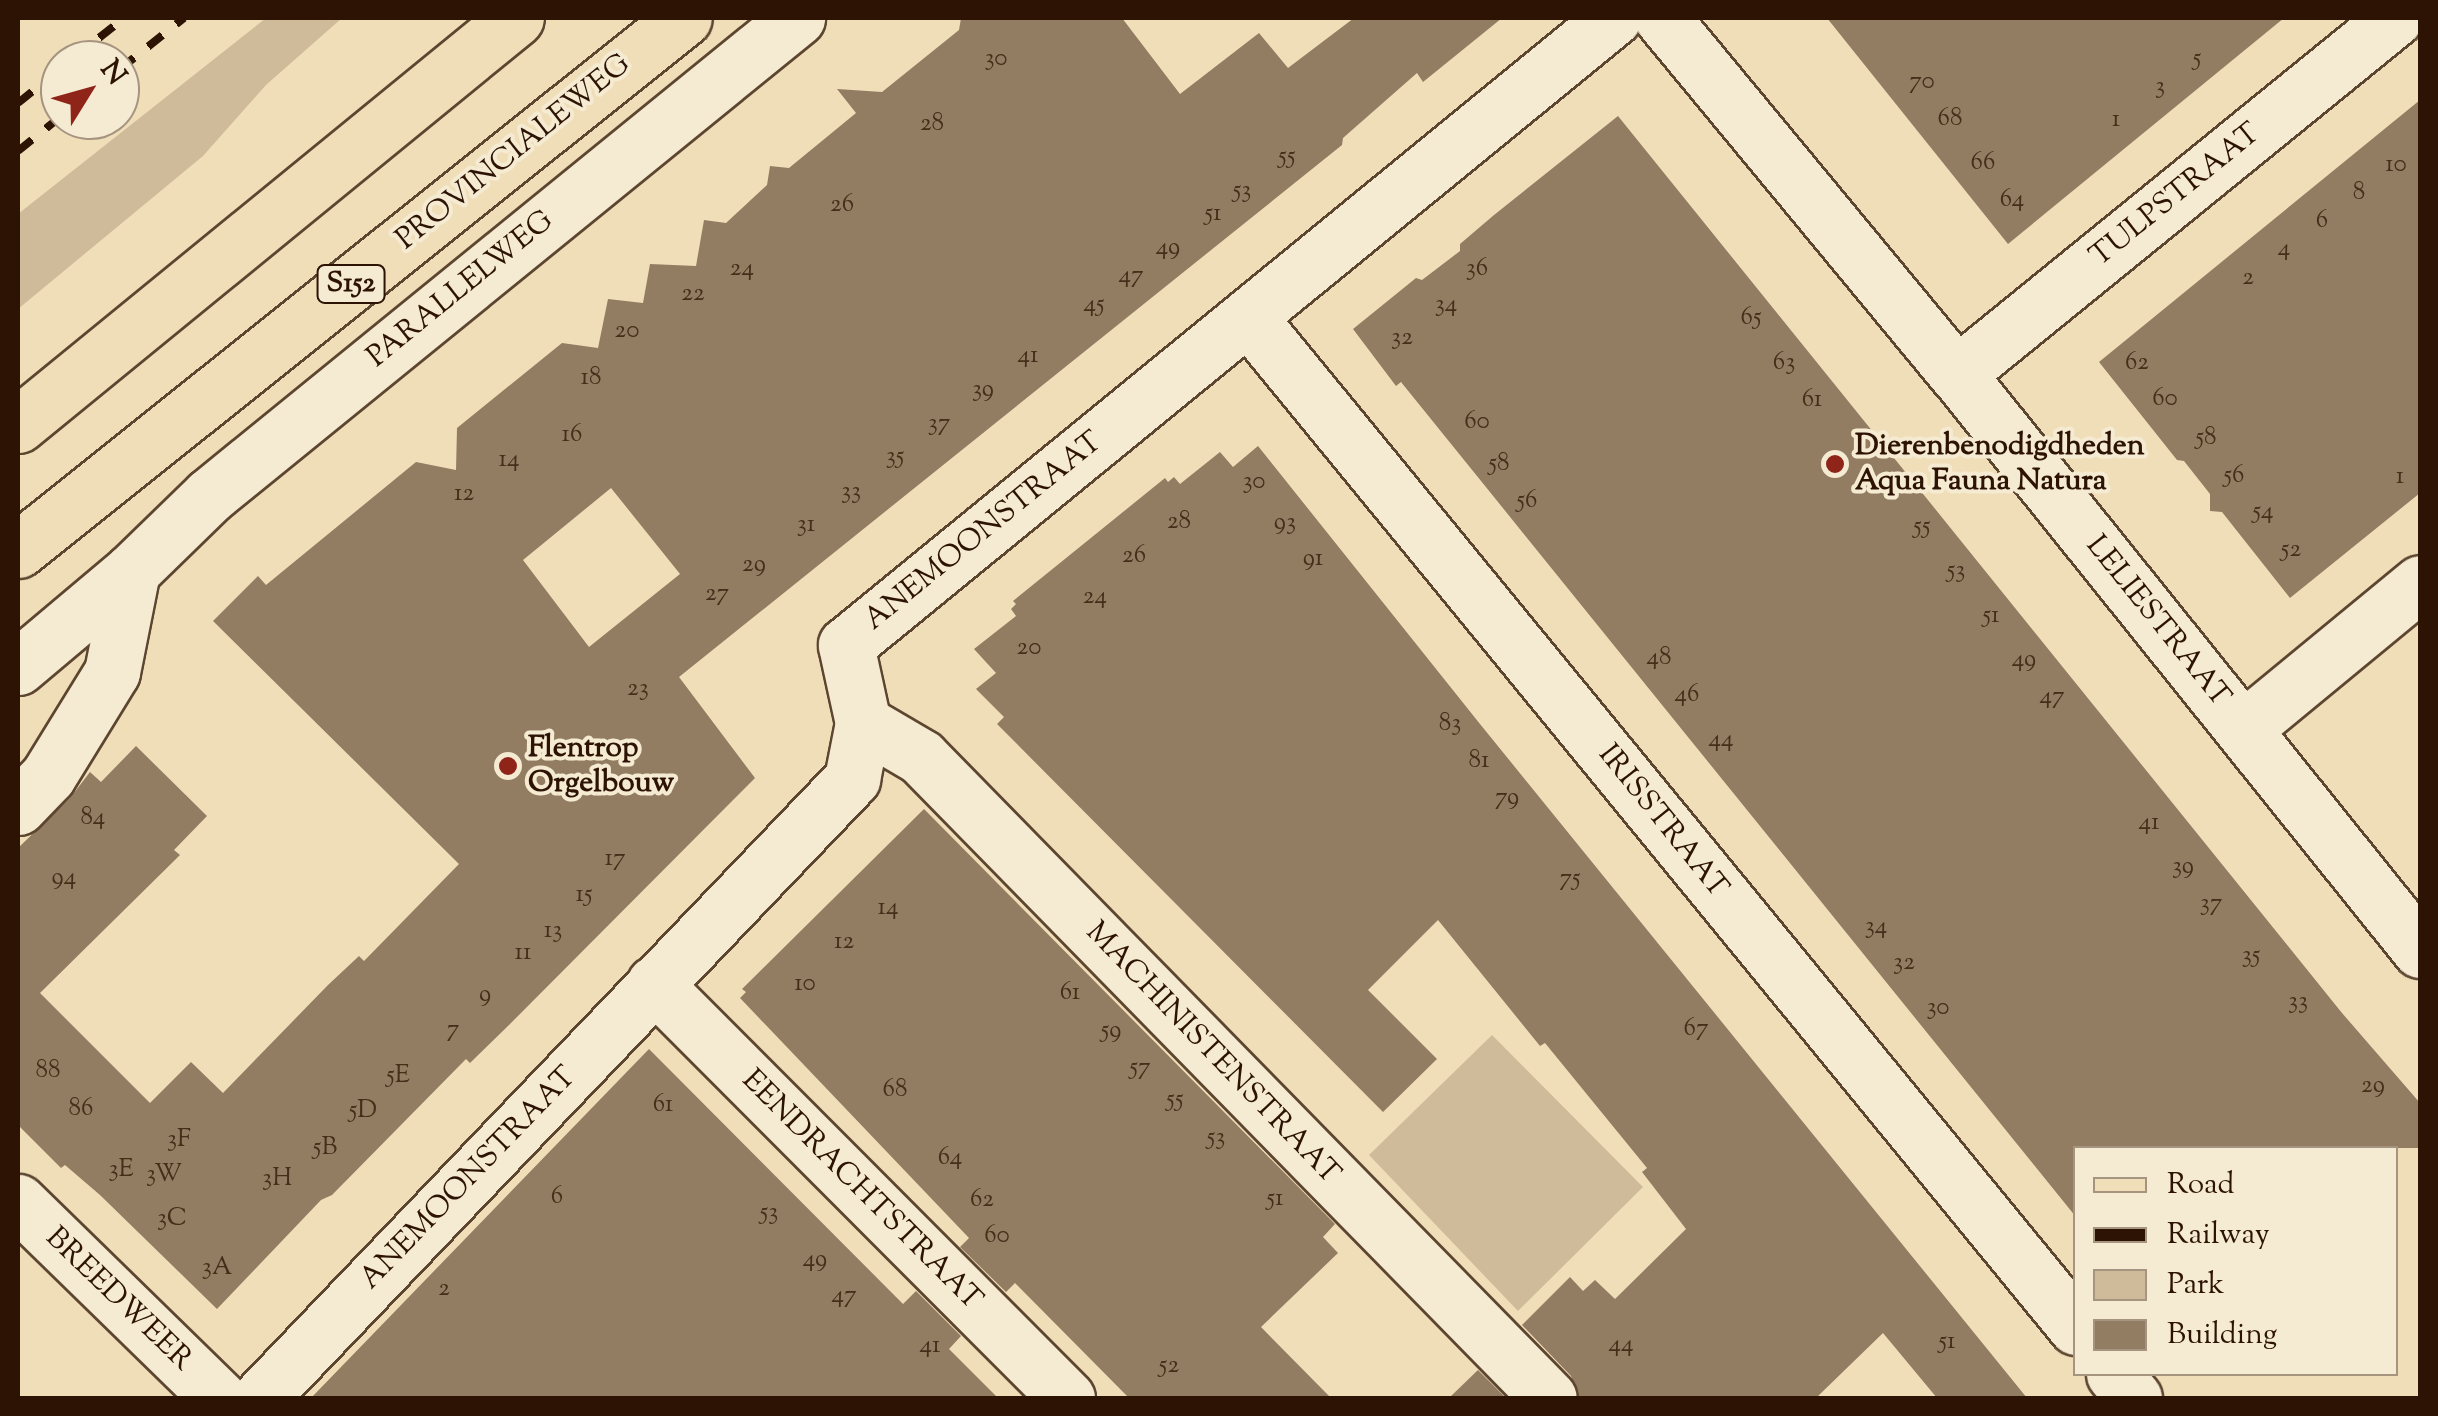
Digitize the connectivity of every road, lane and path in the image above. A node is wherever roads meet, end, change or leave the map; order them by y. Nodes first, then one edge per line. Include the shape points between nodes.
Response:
1 (516, 18) edge
2 (684, 18) edge
3 (798, 18) edge
4 (1614, 18) edge
5 (1662, 18) edge
6 (2395, 18) edge
7 (1248, 317) junction
8 (1958, 374) junction
9 (18, 426) edge
10 (18, 550) edge
11 (132, 571) junction
12 (2420, 583) edge
13 (18, 667) edge
14 (863, 723) junction
15 (2243, 728) junction
16 (18, 808) edge
17 (2420, 950) edge
18 (654, 984) junction
19 (18, 1202) edge
20 (2073, 1323) edge
21 (2116, 1376) edge
22 (219, 1398) edge
23 (260, 1398) edge
24 (1067, 1398) edge
25 (1549, 1398) edge
26 (2134, 1398) edge

1 - 9 main road
2 - 10 main road, PROVINCIALEWEG / S152
3 - 11 street, PARALLELWEG via 208,496
4 - 7 street, ANEMOONSTRAAT
5 - 8 street, LELIESTRAAT
6 - 8 street, TULPSTRAAT
7 - 14 street, ANEMOONSTRAAT via 846,645
7 - 20 street, IRISSTRAAT
8 - 15 street, LELIESTRAAT
11 - 13 street, PARALLELWEG
11 - 16 street via 112,672 48,776
12 - 15 street
14 - 18 street, ANEMOONSTRAAT via 852,779
14 - 25 street, MACHINISTENSTRAAT via 921,757
15 - 17 street, LELIESTRAAT
18 - 23 street, ANEMOONSTRAAT
18 - 24 street, EENDRACHTSTRAAT
19 - 22 street, BREEDWEER
21 - 26 street

